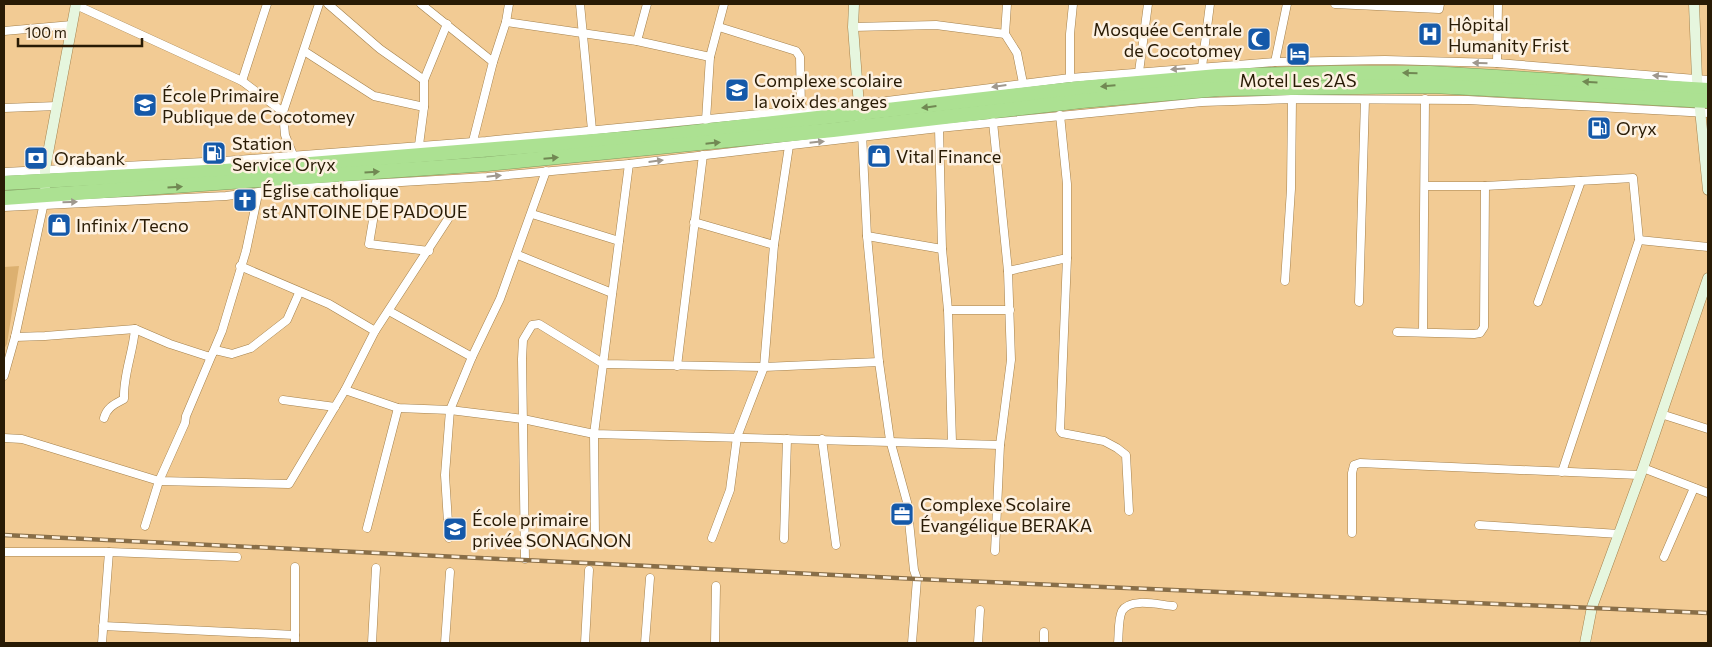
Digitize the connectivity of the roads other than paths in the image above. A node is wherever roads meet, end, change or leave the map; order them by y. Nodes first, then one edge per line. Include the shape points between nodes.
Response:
1 (76, 4) edge
2 (267, 4) edge
3 (319, 4) edge
4 (328, 4) edge
5 (421, 4) edge
6 (509, 4) edge
7 (580, 4) edge
8 (647, 4) edge
9 (724, 4) edge
10 (854, 4) edge
11 (1007, 4) edge
12 (1073, 4) edge
13 (1148, 4) edge
14 (1210, 4) edge
15 (1287, 4) edge
16 (1335, 4) edge
17 (1440, 4) edge
18 (1498, 4) edge
19 (1694, 4) edge
20 (1370, 5) edge
21 (506, 22) junction
22 (448, 24) junction
23 (72, 25) junction
24 (853, 27) junction
25 (719, 28) junction
26 (4, 31) edge
27 (582, 34) junction
28 (1005, 34) junction
29 (637, 41) junction
30 (304, 51) junction
31 (710, 57) junction
32 (493, 62) junction
33 (1274, 62) junction
34 (1497, 63) junction
35 (1202, 67) junction
36 (1139, 72) junction
37 (1070, 78) junction
38 (424, 80) junction
39 (242, 81) junction
40 (1023, 83) junction
41 (1704, 95) edge
42 (1292, 99) junction
43 (1426, 99) junction
44 (1365, 100) junction
45 (57, 106) junction
46 (424, 107) junction
47 (4, 108) edge
48 (801, 109) junction
49 (283, 112) junction
50 (1060, 115) junction
51 (706, 120) junction
52 (860, 121) junction
53 (993, 122) junction
54 (939, 128) junction
55 (592, 130) junction
56 (472, 141) junction
57 (419, 146) junction
58 (789, 146) junction
59 (293, 155) junction
60 (703, 155) junction
61 (629, 164) junction
62 (546, 171) junction
63 (4, 172) edge
64 (45, 175) junction
65 (1581, 181) junction
66 (4, 183) edge
67 (379, 185) junction
68 (1426, 186) junction
69 (1485, 186) junction
70 (1708, 190) edge
71 (258, 194) junction
72 (4, 198) edge
73 (45, 199) junction
74 (4, 207) edge
75 (532, 214) junction
76 (448, 219) dead end
77 (694, 222) junction
78 (867, 236) junction
79 (1639, 240) junction
80 (619, 241) junction
81 (774, 245) junction
82 (1708, 247) edge
83 (942, 250) junction
84 (429, 251) junction
85 (518, 255) junction
86 (1067, 258) junction
87 (240, 266) junction
88 (1008, 271) junction
89 (1708, 278) edge
90 (1285, 281) dead end
91 (299, 293) junction
92 (612, 293) junction
93 (1359, 302) dead end
94 (1538, 302) dead end
95 (948, 310) junction
96 (1010, 310) junction
97 (389, 311) junction
98 (135, 329) junction
99 (375, 331) junction
100 (1397, 332) dead end
101 (1423, 332) junction
102 (15, 336) junction
103 (210, 357) junction
104 (472, 357) junction
105 (5, 360) edge
106 (879, 362) junction
107 (604, 364) junction
108 (676, 366) junction
109 (764, 367) junction
110 (4, 376) edge
111 (345, 390) junction
112 (283, 400) dead end
113 (335, 407) junction
114 (398, 408) junction
115 (450, 410) junction
116 (1661, 414) junction
117 (104, 418) dead end
118 (523, 418) junction
119 (1708, 429) edge
120 (594, 434) junction
121 (738, 437) junction
122 (4, 438) edge
123 (822, 438) junction
124 (787, 439) junction
125 (890, 440) junction
126 (952, 442) junction
127 (1000, 444) junction
128 (1562, 472) junction
129 (1641, 472) junction
130 (159, 480) junction
131 (1694, 488) junction
132 (1708, 493) edge
133 (1129, 512) dead end
134 (1479, 525) dead end
135 (145, 526) dead end
136 (367, 528) dead end
137 (1352, 533) dead end
138 (1619, 534) junction
139 (595, 537) dead end
140 (448, 538) dead end
141 (712, 538) dead end
142 (784, 539) dead end
143 (836, 545) dead end
144 (995, 551) dead end
145 (4, 552) edge
146 (109, 552) junction
147 (237, 557) dead end
148 (1664, 557) dead end
149 (525, 559) dead end
150 (295, 568) dead end
151 (376, 568) dead end
152 (589, 570) dead end
153 (450, 572) dead end
154 (650, 578) dead end
155 (716, 586) dead end
156 (1173, 606) dead end
157 (980, 610) dead end
158 (103, 626) junction
159 (1044, 632) dead end
160 (295, 639) edge
161 (102, 643) edge
162 (372, 643) edge
163 (445, 643) edge
164 (585, 643) edge
165 (645, 643) edge
166 (715, 643) edge
167 (912, 643) edge
168 (978, 643) edge
169 (1044, 643) edge
170 (1118, 643) edge
171 (1584, 643) edge

1 - 23 street
1 - 39 street
2 - 39 street
3 - 30 street
4 - 38 street via 380,49
5 - 22 street
6 - 21 street
7 - 27 street
8 - 29 street
9 - 25 street
10 - 24 street
11 - 28 street
12 - 37 street
13 - 36 street
14 - 35 street
15 - 33 street
16 - 20 street
17 - 20 street via 1439,9
18 - 34 street
19 - 41 street
21 - 27 street
21 - 32 street
22 - 32 street
22 - 38 street
23 - 26 street
23 - 45 street
24 - 28 street via 936,25
24 - 52 street
25 - 31 street
25 - 48 street via 796,51 800,57
27 - 29 street
27 - 55 street
28 - 40 street via 1017,52
29 - 31 street
30 - 46 street via 380,98
30 - 49 street
31 - 51 street
32 - 56 street
34 -> 33 street
33 - 35 street
41 -> 34 street
35 -> 36 street
36 - 37 street
37 - 40 street
38 - 46 street
39 - 49 street
40 -> 52 street
41 - 43 street
41 - 52 highway via 1476,74 1276,74 1082,88
41 - 70 street
42 - 44 street
42 - 50 street via 1202,102
42 - 90 street
43 - 44 street
43 - 68 street
44 - 93 street
45 - 47 street
45 - 64 street
46 - 57 street
48 - 51 street
48 - 52 street
49 - 59 street via 285,136
50 - 53 street
50 - 86 street via 1066,184
51 - 55 street
52 - 54 street
58 -> 52 street
52 - 64 highway via 224,171
73 -> 52 highway via 487,164
52 - 78 street
53 - 54 street
53 - 88 street
54 - 83 street
55 - 56 street
56 - 57 street
57 - 59 street
58 - 60 street
58 - 81 street
59 - 64 street
61 -> 60 street
60 - 77 street
61 - 62 street
61 - 80 street
67 -> 62 street
62 - 75 street
63 - 64 street
64 - 66 highway
64 - 73 street
65 - 69 street
65 - 79 street via 1633,178
65 - 94 street
67 - 71 street via 282,189
67 - 84 street via 369,244
68 - 69 street
68 - 101 street
69 - 101 street via 1484,327 1480,333 1474,334
73 -> 71 street
71 - 87 street
72 - 73 highway
73 - 74 street
73 - 102 street
75 - 80 street
75 - 85 street
76 - 84 street
77 - 81 street
77 - 108 street
78 - 83 street
78 - 106 street
79 - 82 street
79 - 128 street
80 - 92 street
81 - 109 street
83 - 95 street
84 - 97 street
85 - 92 street
85 - 104 street
86 - 88 street
86 - 133 street via 1060,430 1111,444 1126,455
87 - 91 street
87 - 103 street via 222,331
88 - 96 street
89 - 116 street
91 - 99 street via 329,304
91 - 103 street via 287,320 251,348 232,354 215,350
92 - 107 street
95 - 96 street
95 - 126 street
96 - 127 street via 1011,360
97 - 99 street
97 - 104 street
98 - 102 street
98 - 103 street
98 - 117 street via 124,399 111,406
99 - 111 street
100 - 101 street
102 - 105 street
103 - 130 street via 185,424
104 - 115 street
105 - 110 street
106 - 109 street
106 - 125 street
107 - 108 street
107 - 118 street via 539,324 532,325 523,340
107 - 120 street
108 - 109 street
109 - 121 street
111 - 113 street
111 - 114 street
112 - 113 street
113 - 130 street via 289,484
114 - 115 street
114 - 136 street
115 - 118 street
115 - 140 street via 445,474
116 - 119 street
116 - 129 street
118 - 120 street
118 - 149 street
120 - 121 street
120 - 139 street
121 - 124 street
121 - 141 street via 730,490
122 - 130 street via 22,439
123 - 124 street
123 - 125 street
123 - 143 street
124 - 142 street
125 - 126 street
125 - 167 street via 907,502 917,579
126 - 127 street
127 - 144 street
128 - 129 street
128 - 137 street via 1360,463 1354,465 1352,473
129 - 131 street
129 - 138 street
130 - 135 street
131 - 132 street
131 - 148 street
134 - 138 street
138 - 171 street via 1592,607
145 - 146 street
146 - 147 street
146 - 158 street
150 - 160 street
151 - 162 street
152 - 164 street
153 - 163 street
154 - 165 street
155 - 166 street
156 - 170 street via 1136,603 1127,606 1121,616
157 - 168 street
158 - 160 street
158 - 161 street
159 - 169 street

